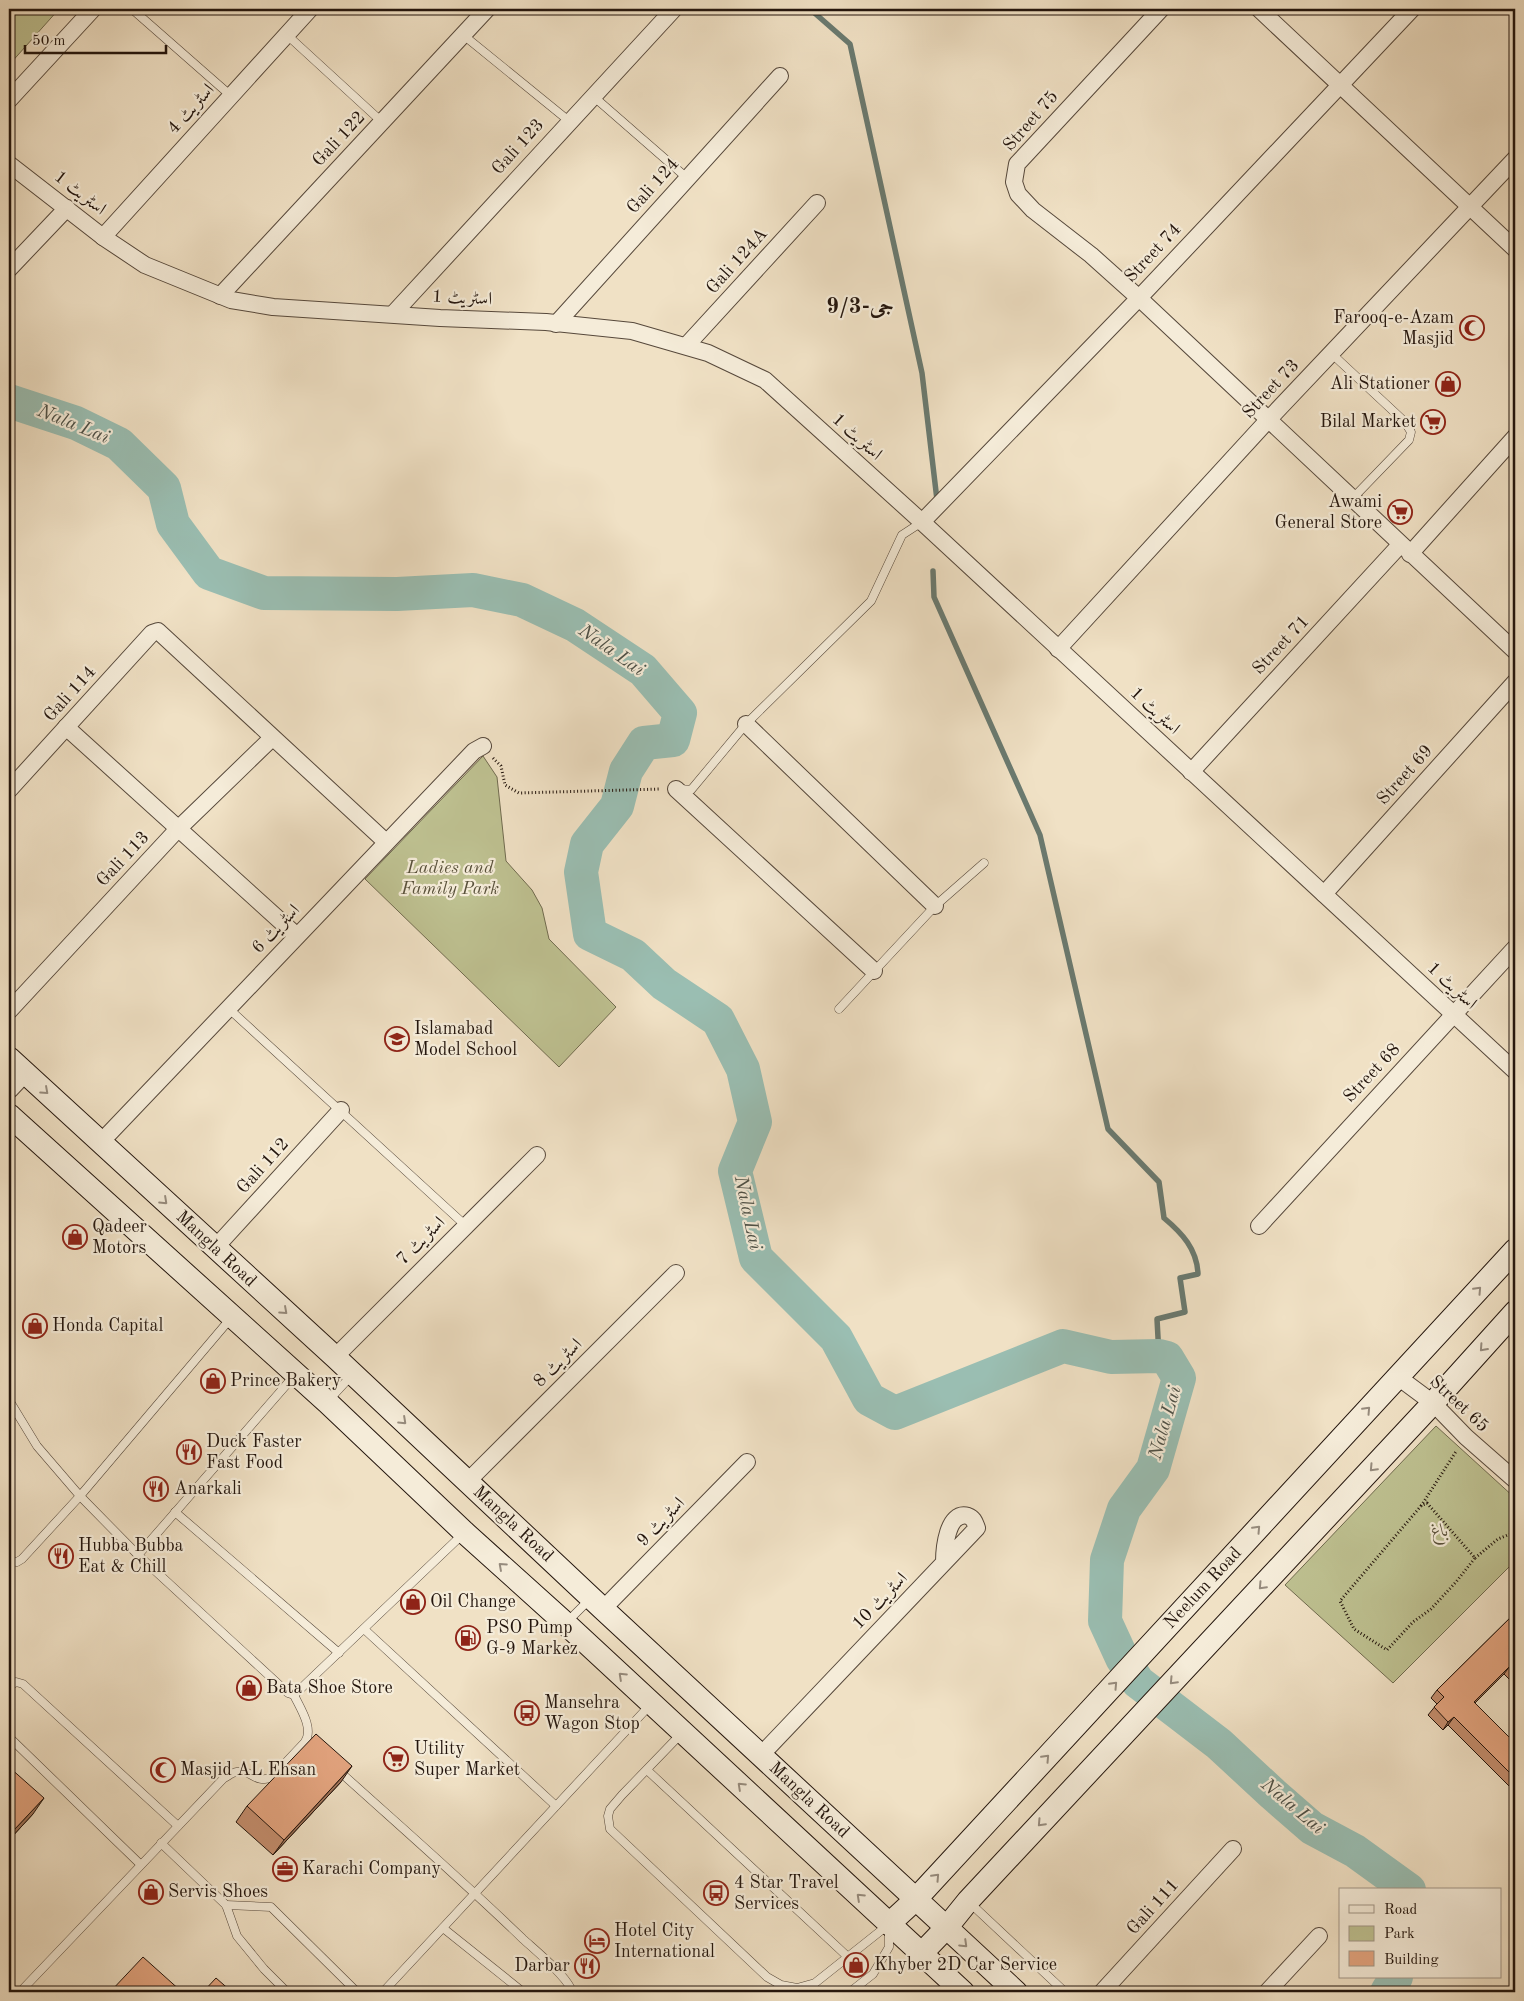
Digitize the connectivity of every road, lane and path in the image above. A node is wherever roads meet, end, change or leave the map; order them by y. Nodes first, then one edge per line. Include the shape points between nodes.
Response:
1 (93, 9) edge
2 (132, 9) edge
3 (310, 9) edge
4 (487, 9) edge
5 (674, 9) edge
6 (1161, 9) edge
7 (1258, 9) edge
8 (1412, 9) edge
9 (286, 34) junction
10 (462, 34) junction
11 (780, 76) dead end
12 (1338, 86) junction
13 (230, 95) junction
14 (593, 96) junction
15 (9, 100) edge
16 (569, 121) junction
17 (382, 122) junction
18 (1515, 159) edge
19 (10, 166) edge
20 (686, 178) junction
21 (817, 202) dead end
22 (1470, 207) junction
23 (67, 208) junction
24 (103, 237) junction
25 (1515, 249) edge
26 (9, 268) edge
27 (220, 296) junction
28 (1139, 298) junction
29 (393, 314) junction
30 (556, 324) junction
31 (686, 346) junction
32 (1332, 354) junction
33 (1269, 419) junction
34 (1515, 437) edge
35 (1352, 498) junction
36 (922, 522) junction
37 (1405, 549) junction
38 (1058, 649) junction
39 (1515, 651) edge
40 (1515, 682) edge
41 (746, 724) junction
42 (66, 727) junction
43 (272, 738) junction
44 (483, 746) joint
45 (1191, 772) junction
46 (676, 789) junction
47 (9, 790) edge
48 (178, 830) junction
49 (386, 842) junction
50 (984, 863) dead end
51 (1324, 894) junction
52 (935, 906) junction
53 (297, 936) junction
54 (1515, 948) edge
55 (874, 971) junction
56 (228, 1008) junction
57 (839, 1008) dead end
58 (9, 1011) edge
59 (1452, 1015) junction
60 (1515, 1071) edge
61 (14, 1073) edge
62 (341, 1110) junction
63 (9, 1115) edge
64 (101, 1142) junction
65 (537, 1155) dead end
66 (465, 1225) junction
67 (1259, 1226) dead end
68 (215, 1248) junction
69 (1515, 1250) edge
70 (676, 1273) dead end
71 (1515, 1312) edge
72 (232, 1317) junction
73 (335, 1357) junction
74 (296, 1374) junction
75 (352, 1375) junction
76 (1398, 1377) junction
77 (9, 1400) edge
78 (327, 1402) junction
79 (1433, 1403) junction
80 (1466, 1437) junction
81 (747, 1462) dead end
82 (1515, 1480) edge
83 (468, 1481) junction
84 (80, 1496) junction
85 (1421, 1506) junction
86 (175, 1512) junction
87 (464, 1532) junction
88 (1515, 1532) edge
89 (138, 1555) junction
90 (1475, 1558) junction
91 (9, 1561) edge
92 (944, 1562) dead end
93 (597, 1604) junction
94 (565, 1623) junction
95 (364, 1629) junction
96 (340, 1653) junction
97 (9, 1686) edge
98 (294, 1695) junction
99 (652, 1703) junction
100 (683, 1732) junction
101 (9, 1737) edge
102 (305, 1742) junction
103 (313, 1748) edge
104 (760, 1755) junction
105 (335, 1768) edge
106 (646, 1770) junction
107 (556, 1806) junction
108 (178, 1826) junction
109 (161, 1843) junction
110 (1233, 1849) dead end
111 (140, 1864) junction
112 (475, 1893) junction
113 (915, 1900) junction
114 (968, 1901) junction
115 (226, 1905) junction
116 (889, 1924) junction
117 (947, 1927) junction
118 (442, 1928) junction
119 (1319, 1936) dead end
120 (922, 1953) junction
121 (848, 1957) junction
122 (20, 1992) edge
123 (287, 1992) edge
124 (357, 1992) edge
125 (383, 1992) edge
126 (524, 1992) edge
127 (572, 1992) edge
128 (850, 1992) edge
129 (963, 1992) edge
130 (1016, 1992) edge
131 (1065, 1992) edge
132 (1102, 1992) edge
133 (1267, 1992) edge

1 - 15 street
2 - 13 lane
3 - 9 street, اسٹریٹ 4
4 - 10 street, Gali 122
5 - 14 street, Gali 123
6 - 28 street, Street 75 via 1017,164 1014,182 1018,194 1033,210 1092,255
7 - 12 street
8 - 12 street, Street 74
9 - 13 street, اسٹریٹ 4
9 - 17 lane
10 - 16 lane
10 - 17 street, Gali 122
11 - 20 street, Gali 124
12 - 22 street
12 - 28 street, Street 74
13 - 24 street, اسٹریٹ 4
14 - 16 street, Gali 123
14 - 20 lane
16 - 29 street, Gali 123
17 - 27 street, Gali 122
18 - 22 street, Street 73
19 - 23 street, اسٹریٹ 1
20 - 30 street, Gali 124
21 - 31 street, Gali 124A
22 - 25 street
22 - 32 street, Street 73
23 - 24 street, اسٹریٹ 1
23 - 26 street
24 - 27 street, اسٹریٹ 1 via 146,265
27 - 29 street, اسٹریٹ 1 via 272,307
28 - 33 street, Street 75
28 - 36 street, Street 74
29 - 30 street, اسٹریٹ 1
30 - 31 street, اسٹریٹ 1 via 632,331
31 - 36 street, اسٹریٹ 1 via 764,380
32 - 33 street, Street 73
32 - 35 lane via 1405,422 1411,432 1409,440
33 - 35 street, Street 75
33 - 38 street, Street 73
34 - 37 street, Street 71
35 - 37 street, Street 75
36 - 38 street, اسٹریٹ 1
36 - 41 lane via 902,535 871,601
37 - 39 street, Street 75
37 - 45 street, Street 71
38 - 45 street, اسٹریٹ 1
40 - 51 street, Street 69
41 - 46 lane via 691,790
41 - 52 street
42 - 43 street, Gali 114 via 152,633 158,631
42 - 47 street, Gali 114
42 - 48 street
43 - 48 street, Gali 113
43 - 49 street
44 - 46 path via 501,766 505,785 519,793
44 - 49 street, اسٹریٹ 6 via 474,751
45 - 51 street, اسٹریٹ 1
46 - 55 street
48 - 53 street
48 - 58 street, Gali 113
49 - 53 street, اسٹریٹ 6
50 - 52 lane
51 - 59 street, اسٹریٹ 1
52 - 55 lane
53 - 56 street, اسٹریٹ 6
54 - 59 street, Street 68
55 - 57 lane
56 - 62 lane
56 - 64 street, اسٹریٹ 6
59 - 60 street, اسٹریٹ 1
59 - 67 street, Street 68
61 -> 64 main road, Mangla Road
62 - 66 lane
62 - 68 street, Gali 112
63 - 72 main road, Mangla Road
64 -> 68 main road, Mangla Road
65 - 66 street, اسٹریٹ 7
66 - 73 street, اسٹریٹ 7
68 -> 73 main road, Mangla Road
76 -> 69 main road, Neelum Road
70 - 83 street, اسٹریٹ 8
71 -> 79 main road
72 - 74 main road, Mangla Road
72 - 84 lane
73 - 75 main road, Mangla Road
74 - 78 main road, Mangla Road
74 - 86 lane
75 - 78 lane
75 -> 83 main road, Mangla Road
76 - 79 street, Street 65
113 -> 76 main road, Neelum Road
77 - 84 lane via 37,1446
78 - 87 main road, Mangla Road
79 - 80 street, Street 65
79 -> 114 main road
80 - 82 street, Street 65
80 - 85 path
81 - 93 street, اسٹریٹ 9
83 - 93 main road, Mangla Road
84 - 89 lane
84 - 91 lane via 22,1559
85 - 90 path via 1427,1503
85 - 90 path via 1340,1601 1354,1629 1387,1650 1444,1595
86 - 89 lane
86 - 96 lane
94 -> 87 main road, Mangla Road
87 - 95 lane
88 - 90 path via 1498,1539
89 - 98 lane via 288,1693
92 - 104 street, اسٹریٹ 10 via 946,1536 954,1520 969,1516 977,1528
93 - 94 lane
93 - 104 main road, Mangla Road
99 -> 94 main road, Mangla Road
95 - 96 lane
95 - 107 lane
96 - 98 lane
97 - 108 lane via 16,1682 23,1684
98 - 102 lane via 309,1730
99 - 100 main road, Mangla Road
99 - 107 lane
100 - 106 lane
116 -> 100 main road, Mangla Road
101 - 111 lane
102 - 103 lane
102 - 108 lane via 272,1777 257,1779 250,1773 238,1771 224,1778
104 - 113 main road, Mangla Road
105 - 112 lane
106 - 121 lane
106 - 121 lane via 610,1809 610,1829 767,1977 781,1985 797,1988 815,1983
107 - 112 lane
108 - 109 lane
109 - 111 lane
109 - 115 lane
110 - 132 street, Gali 111
111 - 122 lane
112 - 118 lane
112 - 127 lane via 545,1959
113 - 116 main road, Neelum Road
113 - 117 main road, Mangla Road
114 - 117 main road
114 - 131 lane
115 - 123 lane via 237,1936
115 - 124 lane via 271,1907
116 - 120 main road, Mangla Road
116 - 121 lane
116 - 128 lane via 889,1947 873,1974
117 - 120 main road
117 -> 130 main road, Mangla Road
118 - 125 lane
118 - 126 lane
119 - 133 street
120 - 129 main road, Mangla Road

